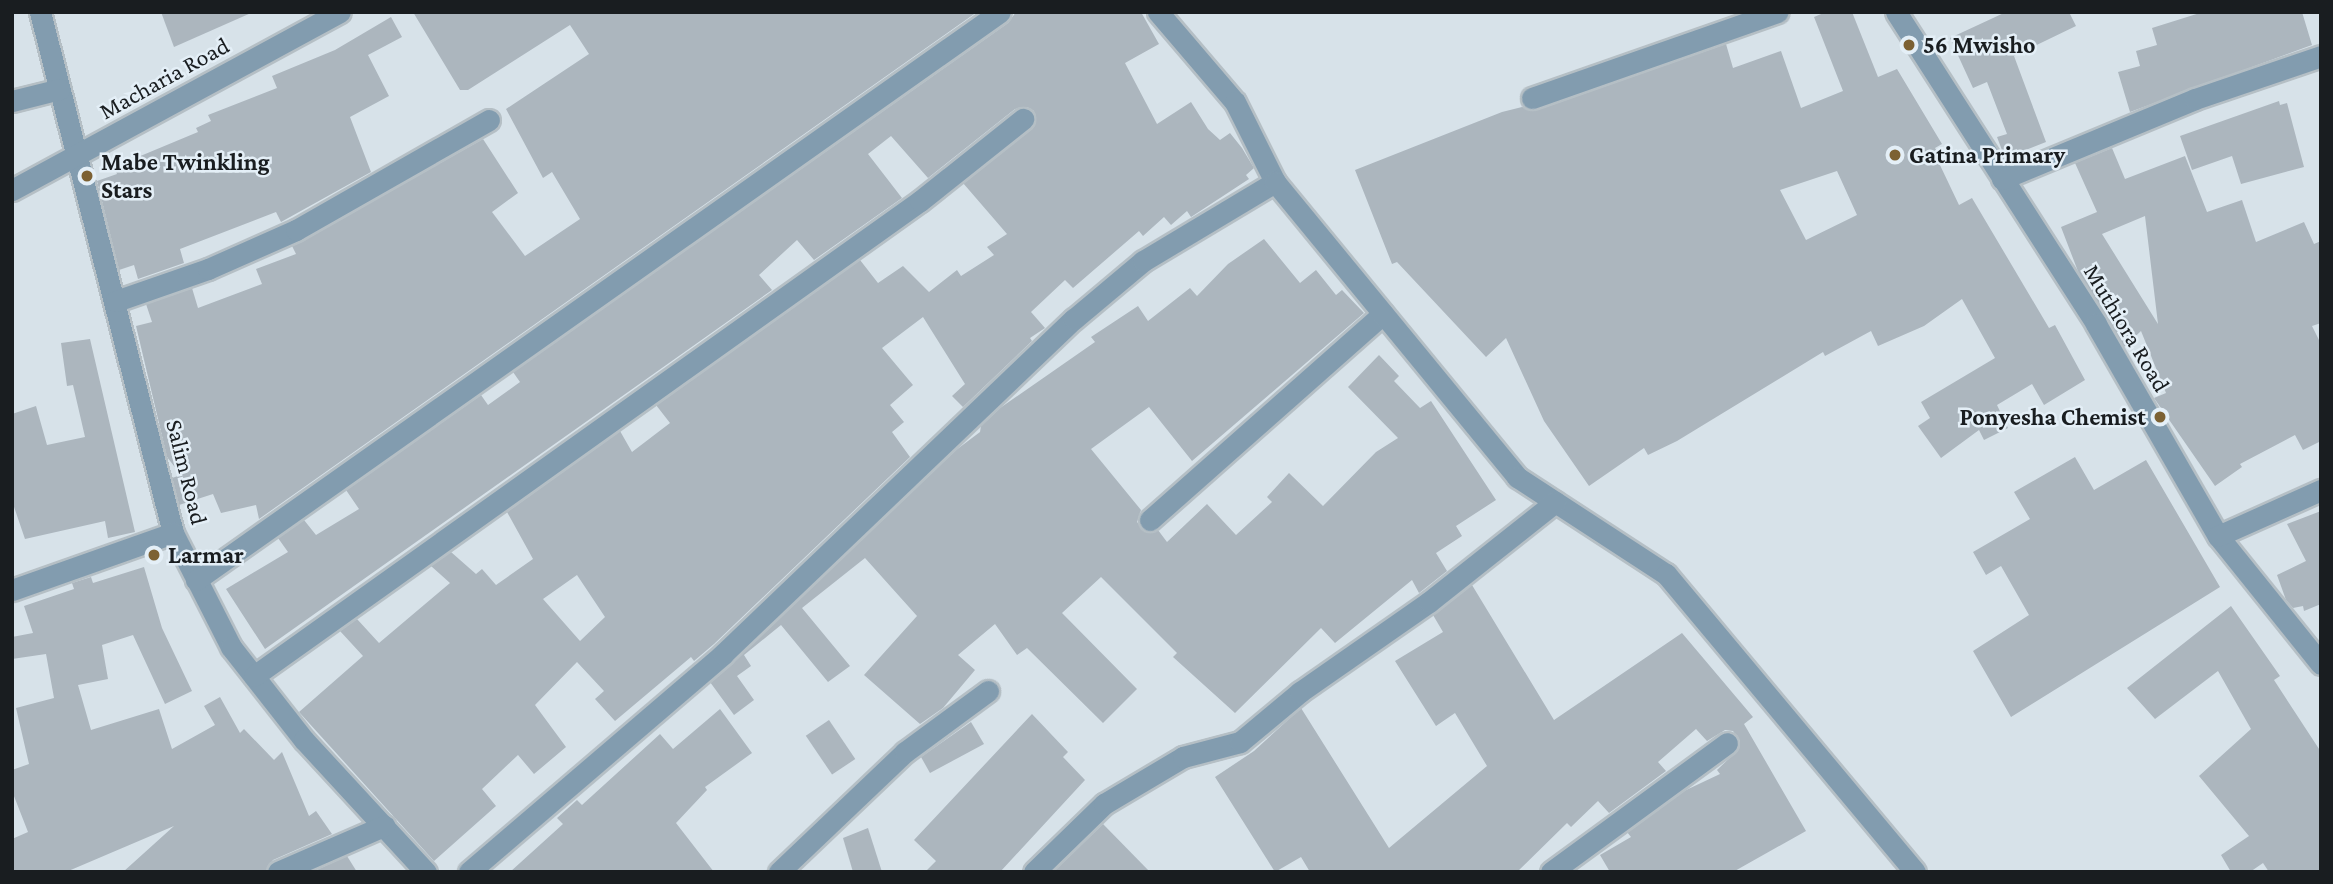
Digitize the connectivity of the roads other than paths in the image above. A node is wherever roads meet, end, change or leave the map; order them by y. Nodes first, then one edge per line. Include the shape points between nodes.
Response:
1 (40, 12) edge
2 (341, 12) edge
3 (1000, 12) edge
4 (1157, 12) edge
5 (1777, 12) edge
6 (1896, 12) edge
7 (2321, 56) edge
8 (60, 89) junction
9 (1532, 98) dead end
10 (12, 101) edge
11 (1023, 119) dead end
12 (489, 120) dead end
13 (78, 155) junction
14 (2002, 179) junction
15 (1275, 182) junction
16 (12, 190) edge
17 (116, 301) junction
18 (1383, 314) junction
19 (2321, 491) edge
20 (1555, 502) junction
21 (1150, 520) dead end
22 (173, 533) junction
23 (2218, 536) junction
24 (195, 580) junction
25 (12, 590) edge
26 (2321, 664) edge
27 (254, 676) junction
28 (988, 691) dead end
29 (1727, 743) dead end
30 (384, 826) junction
31 (278, 872) edge
32 (426, 872) edge
33 (469, 872) edge
34 (779, 872) edge
35 (1034, 872) edge
36 (1551, 872) edge
37 (1915, 872) edge

1 - 8 street, Salim Road
2 - 13 street, Macharia Road
3 - 24 street
4 - 15 street via 1234,102
5 - 9 street
6 - 14 street, Muthiora Road
7 - 14 street via 2195,99
8 - 10 street
8 - 13 street, Salim Road
11 - 27 street via 920,201
12 - 17 street via 296,230 208,269
13 - 16 street, Macharia Road
13 - 17 street, Salim Road
14 - 23 street, Muthiora Road via 2096,324
15 - 18 street
15 - 33 street via 1143,261 1104,294 723,653
17 - 22 street, Salim Road
18 - 20 street via 1517,477
18 - 21 street
19 - 23 street
20 - 35 street via 1240,742 1183,757 1104,804
20 - 37 street via 1666,574
22 - 24 street, Salim Road
22 - 25 street
23 - 26 street, Muthiora Road
24 - 27 street, Salim Road via 231,647
27 - 30 street, Salim Road
28 - 34 street via 905,752
29 - 36 street
30 - 31 street
30 - 32 street, Salim Road

